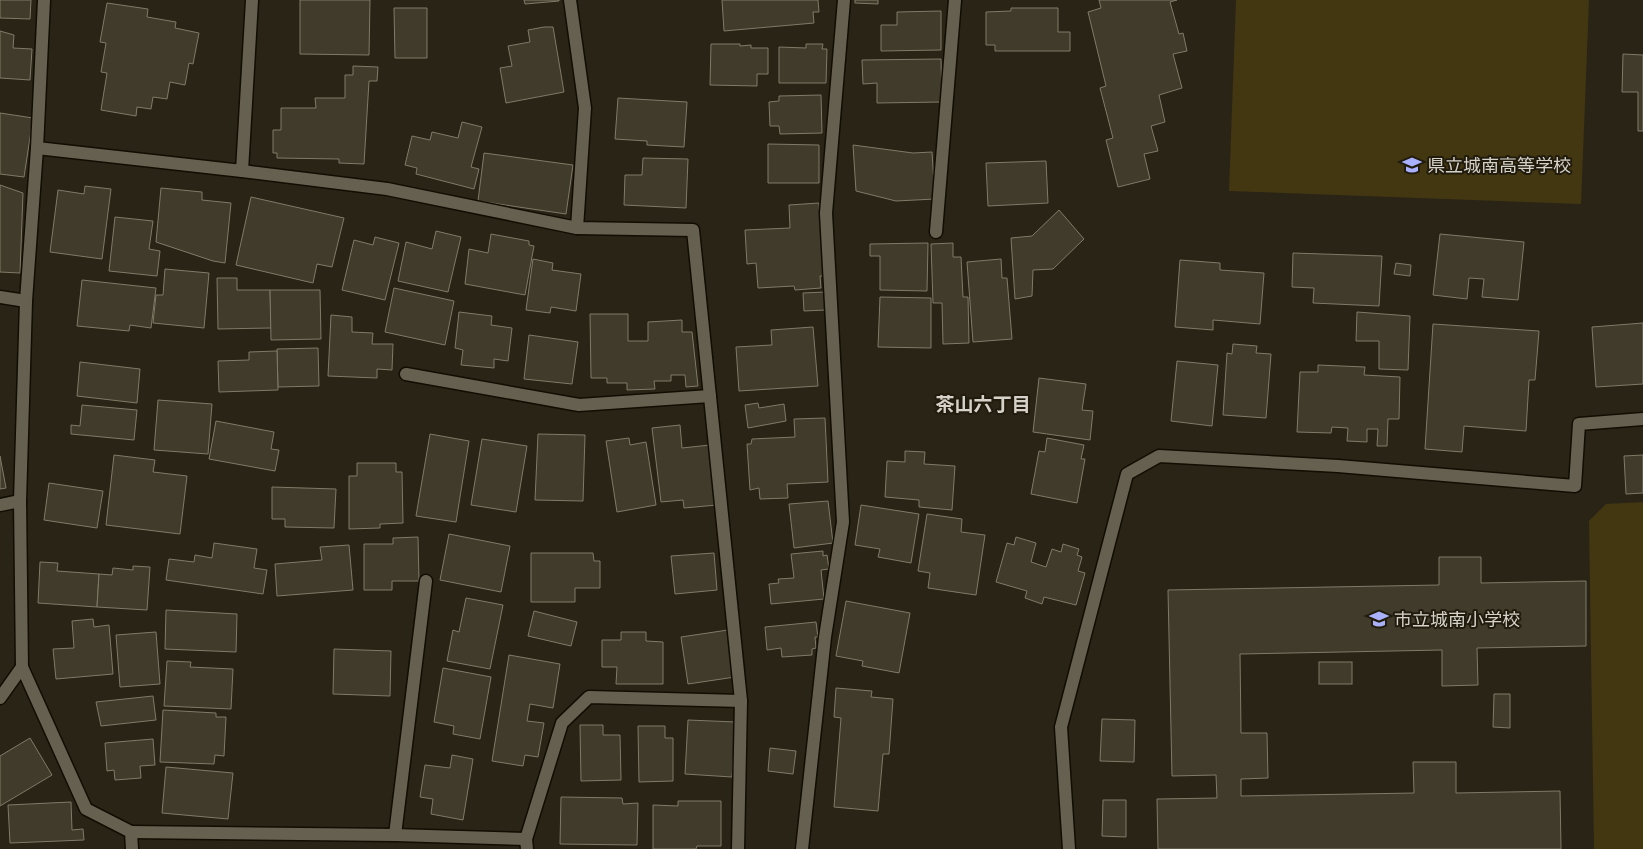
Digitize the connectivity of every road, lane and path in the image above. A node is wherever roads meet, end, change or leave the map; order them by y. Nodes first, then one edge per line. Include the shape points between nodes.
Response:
1 (44, 0) edge
2 (252, 0) edge
3 (570, 0) edge
4 (844, 0) edge
5 (955, 0) edge
6 (37, 148) junction
7 (242, 171) junction
8 (577, 228) junction
9 (936, 232) dead end
10 (0, 297) edge
11 (26, 301) junction
12 (406, 374) dead end
13 (710, 396) junction
14 (1643, 419) edge
15 (20, 501) junction
16 (0, 505) edge
17 (426, 581) dead end
18 (22, 667) junction
19 (0, 698) edge
20 (741, 701) junction
21 (131, 832) junction
22 (395, 835) junction
23 (526, 844) edge
24 (132, 849) edge
25 (738, 849) edge
26 (802, 849) edge
27 (1069, 849) edge

1 - 6 street
2 - 7 street
3 - 8 street via 585,108
4 - 26 street via 826,212 843,522 825,637
5 - 9 street
6 - 7 street
6 - 11 street
7 - 8 street via 387,189
8 - 13 street via 693,230
10 - 11 street
11 - 15 street
12 - 13 street via 579,404
13 - 20 street
14 - 27 street via 1579,424 1575,486 1338,466 1159,456 1127,474 1061,727
15 - 16 street
15 - 18 street
17 - 22 street
18 - 19 street
18 - 21 street via 86,809
20 - 23 street via 589,697 562,723
20 - 25 street
21 - 22 street
21 - 24 street
22 - 23 street

